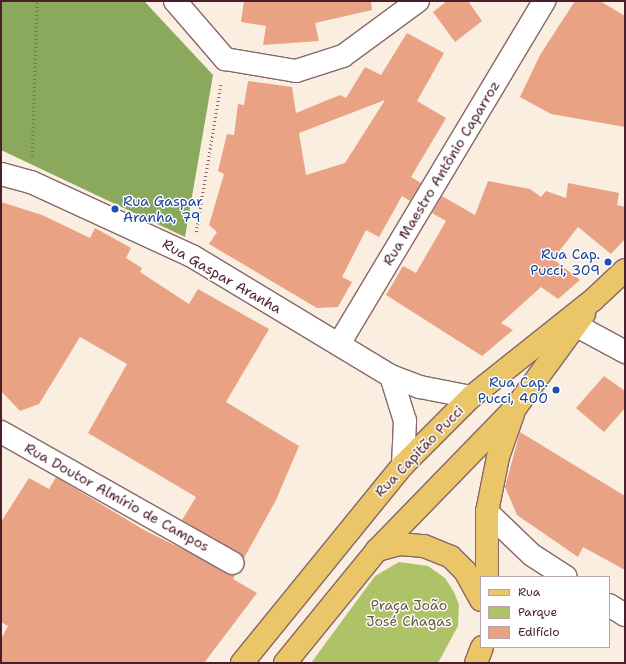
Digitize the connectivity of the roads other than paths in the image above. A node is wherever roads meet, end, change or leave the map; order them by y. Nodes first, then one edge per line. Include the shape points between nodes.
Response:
1 (175, 1) edge
2 (418, 1) edge
3 (544, 1) edge
4 (1, 174) edge
5 (625, 270) edge
6 (593, 300) junction
7 (577, 326) junction
8 (338, 344) junction
9 (625, 352) edge
10 (391, 376) junction
11 (471, 397) junction
12 (516, 407) junction
13 (1, 432) edge
14 (404, 465) junction
15 (487, 512) junction
16 (377, 550) junction
17 (232, 562) dead end
18 (487, 576) edge
19 (564, 576) edge
20 (480, 598) edge
21 (610, 606) edge
22 (625, 616) edge
23 (482, 648) edge
24 (242, 663) edge
25 (285, 663) edge
26 (476, 663) edge

1 - 2 street via 225,59 264,68 302,68 343,56
3 - 8 street, Rua Maestro Antônio Caparroz
4 - 8 street, Rua Gaspar Aranha via 31,182 192,256
5 - 6 main road, Rua Capitão Pucci
6 - 7 main road, Rua Capitão Pucci
6 - 11 main road, Rua Capitão Pucci
7 - 9 street
7 - 12 main road, Rua Capitão Pucci
8 - 10 street, Rua Gaspar Aranha
10 - 11 street, Rua Gaspar Aranha via 420,387
10 - 14 street via 405,420
11 - 14 main road, Rua Capitão Pucci
12 - 15 main road via 498,457
12 - 16 main road
13 - 17 street, Rua Doutor Almírio de Campos
14 - 24 main road, Rua Capitão Pucci
15 - 18 main road
15 - 19 street via 532,555
16 - 20 main road via 400,544 424,546 451,557 465,571
16 - 25 main road
21 - 22 street
23 - 26 main road

